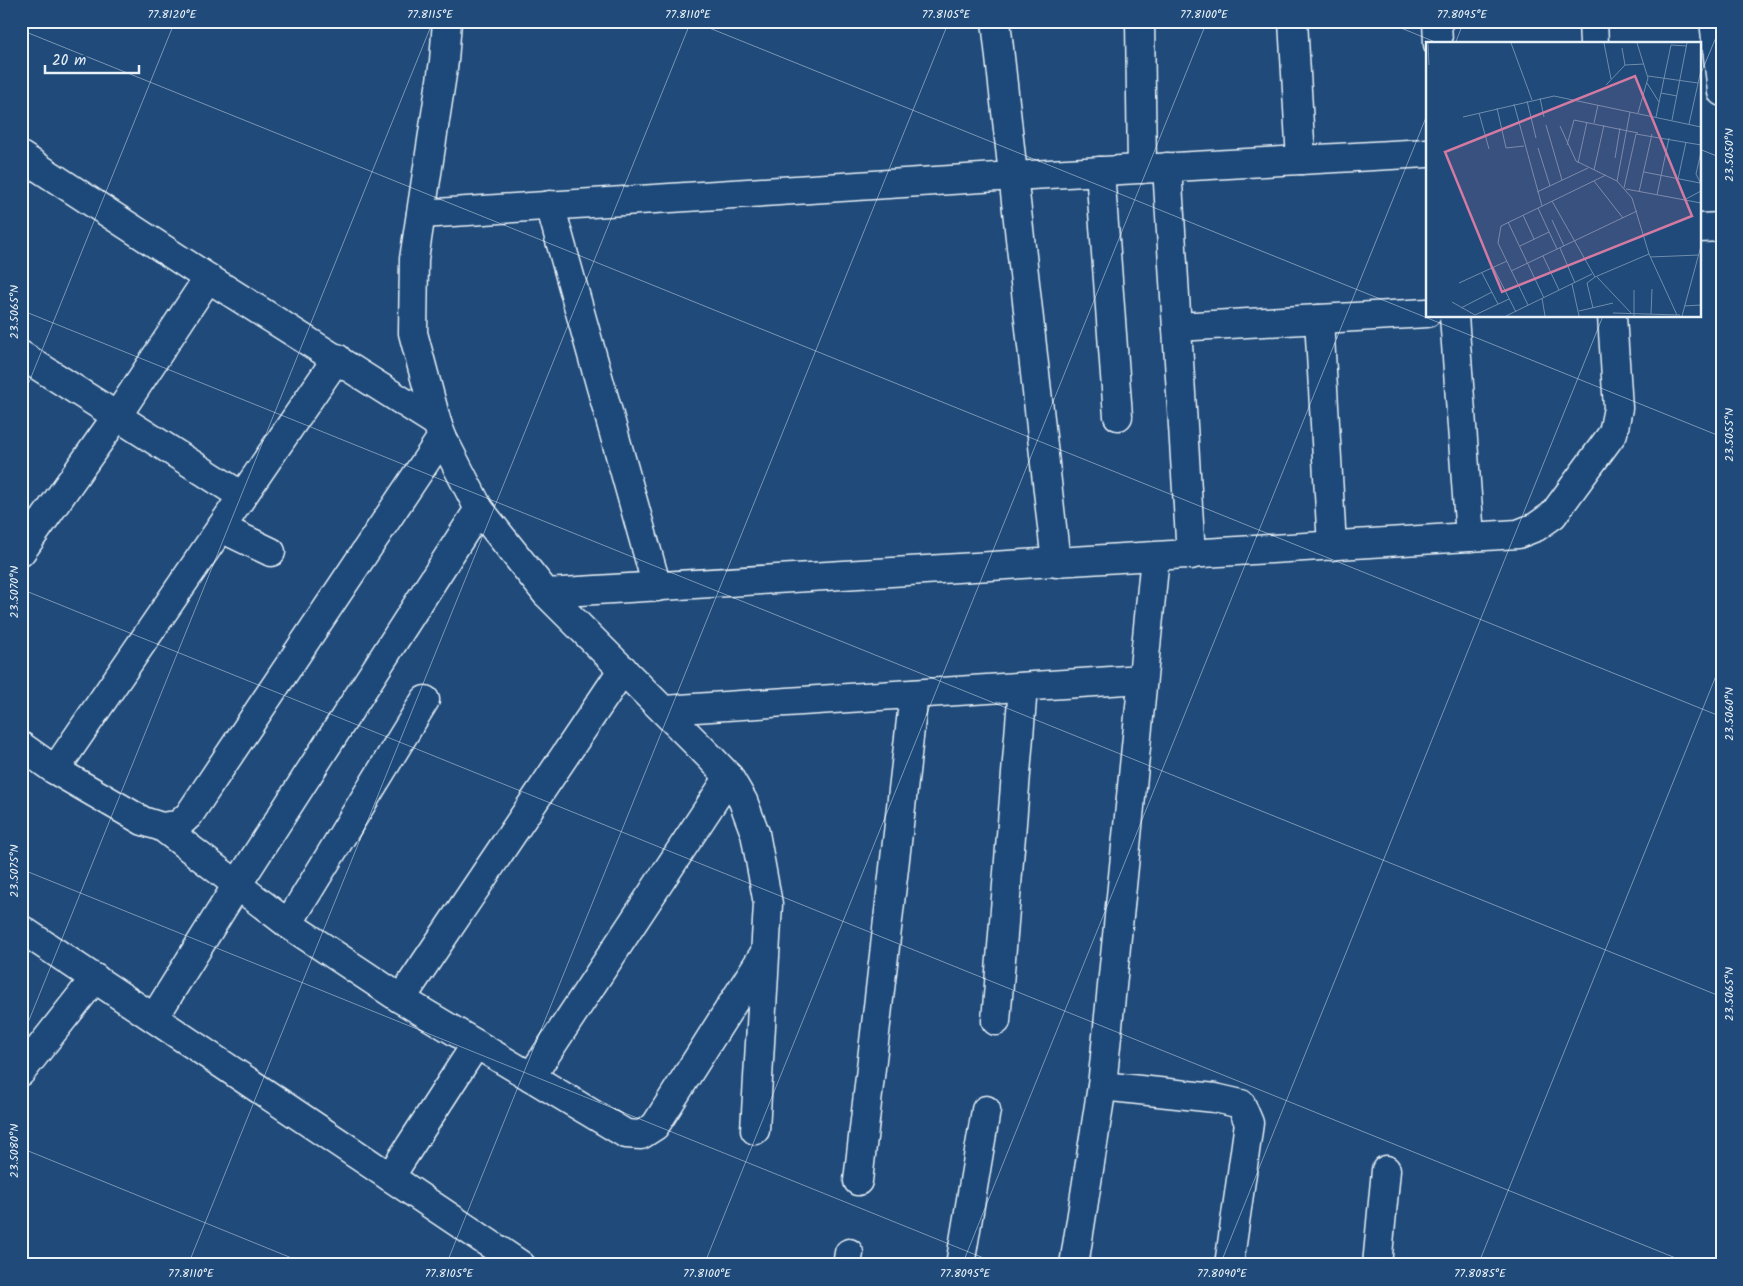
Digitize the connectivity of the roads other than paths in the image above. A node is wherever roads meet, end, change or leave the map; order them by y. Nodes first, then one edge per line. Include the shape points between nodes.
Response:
1 (447, 21) edge
2 (996, 21) edge
3 (1140, 21) edge
4 (1293, 21) edge
5 (1437, 21) edge
6 (1592, 21) edge
7 (1714, 21) edge
8 (1438, 42) edge
9 (1594, 42) edge
10 (1722, 92) edge
11 (1426, 153) edge
12 (21, 156) edge
13 (1301, 160) junction
14 (1155, 168) junction
15 (1100, 171) junction
16 (1013, 176) junction
17 (550, 205) junction
18 (421, 214) junction
19 (1722, 227) edge
20 (1700, 228) edge
21 (208, 278) junction
22 (1426, 313) edge
23 (1454, 318) edge
24 (1612, 318) edge
25 (1320, 319) junction
26 (1177, 327) junction
27 (21, 355) edge
28 (336, 358) junction
29 (117, 416) junction
30 (1118, 416) dead end
31 (440, 430) junction
32 (242, 496) junction
33 (479, 509) junction
34 (220, 528) junction
35 (1470, 537) junction
36 (1332, 546) junction
37 (21, 552) edge
38 (271, 552) dead end
39 (1191, 555) junction
40 (1155, 557) junction
41 (1056, 563) junction
42 (657, 587) junction
43 (546, 593) junction
44 (623, 670) junction
45 (1142, 679) junction
46 (1023, 687) junction
47 (914, 694) junction
48 (425, 700) dead end
49 (664, 710) junction
50 (21, 746) edge
51 (55, 770) junction
52 (729, 776) junction
53 (162, 827) junction
54 (237, 885) junction
55 (288, 924) junction
56 (21, 929) edge
57 (765, 953) junction
58 (95, 978) junction
59 (401, 999) junction
60 (154, 1018) junction
61 (996, 1021) dead end
62 (476, 1044) junction
63 (21, 1072) edge
64 (531, 1077) junction
65 (1102, 1086) junction
66 (986, 1110) dead end
67 (755, 1130) dead end
68 (1386, 1170) dead end
69 (390, 1176) junction
70 (858, 1181) dead end
71 (521, 1265) edge
72 (960, 1265) edge
73 (1074, 1265) edge
74 (1229, 1265) edge
75 (1376, 1265) edge

1 - 18 street
2 - 16 street
3 - 14 street
4 - 13 street
5 - 8 street
6 - 9 street
7 - 10 street
11 - 13 street
12 - 21 street
13 - 14 street
14 - 15 street
14 - 26 street
15 - 16 street
15 - 30 street
16 - 17 street
16 - 41 street
17 - 18 street
17 - 42 street
18 - 31 street via 414,259 413,333
19 - 20 street
21 - 28 street
21 - 29 street
22 - 25 street
23 - 35 street
24 - 35 street via 1618,408 1613,433 1604,447 1553,514 1536,527 1518,534
25 - 26 street
25 - 36 street
26 - 39 street
27 - 29 street
28 - 31 street
28 - 32 street
29 - 32 street
29 - 37 street
31 - 33 street
31 - 53 street via 189,815 178,825
32 - 34 street
33 - 43 street
33 - 54 street
34 - 38 street
34 - 51 street
35 - 36 street
36 - 39 street
39 - 40 street
40 - 41 street
40 - 45 street
41 - 42 street
42 - 43 street
43 - 44 street
44 - 49 street
44 - 59 street
45 - 46 street
45 - 65 street
46 - 47 street
46 - 61 street
47 - 49 street
47 - 70 street
48 - 55 street
49 - 52 street
50 - 51 street
51 - 53 street via 143,821
52 - 57 street via 755,833 768,904
52 - 64 street
53 - 54 street
54 - 55 street
54 - 60 street
55 - 59 street
56 - 58 street
57 - 64 street via 655,1126 641,1135 626,1134
57 - 67 street
58 - 60 street
58 - 63 street
59 - 62 street
60 - 69 street
62 - 64 street
62 - 69 street
65 - 73 street
65 - 74 street via 1215,1098 1241,1104 1249,1123
66 - 72 street
68 - 75 street
69 - 71 street

